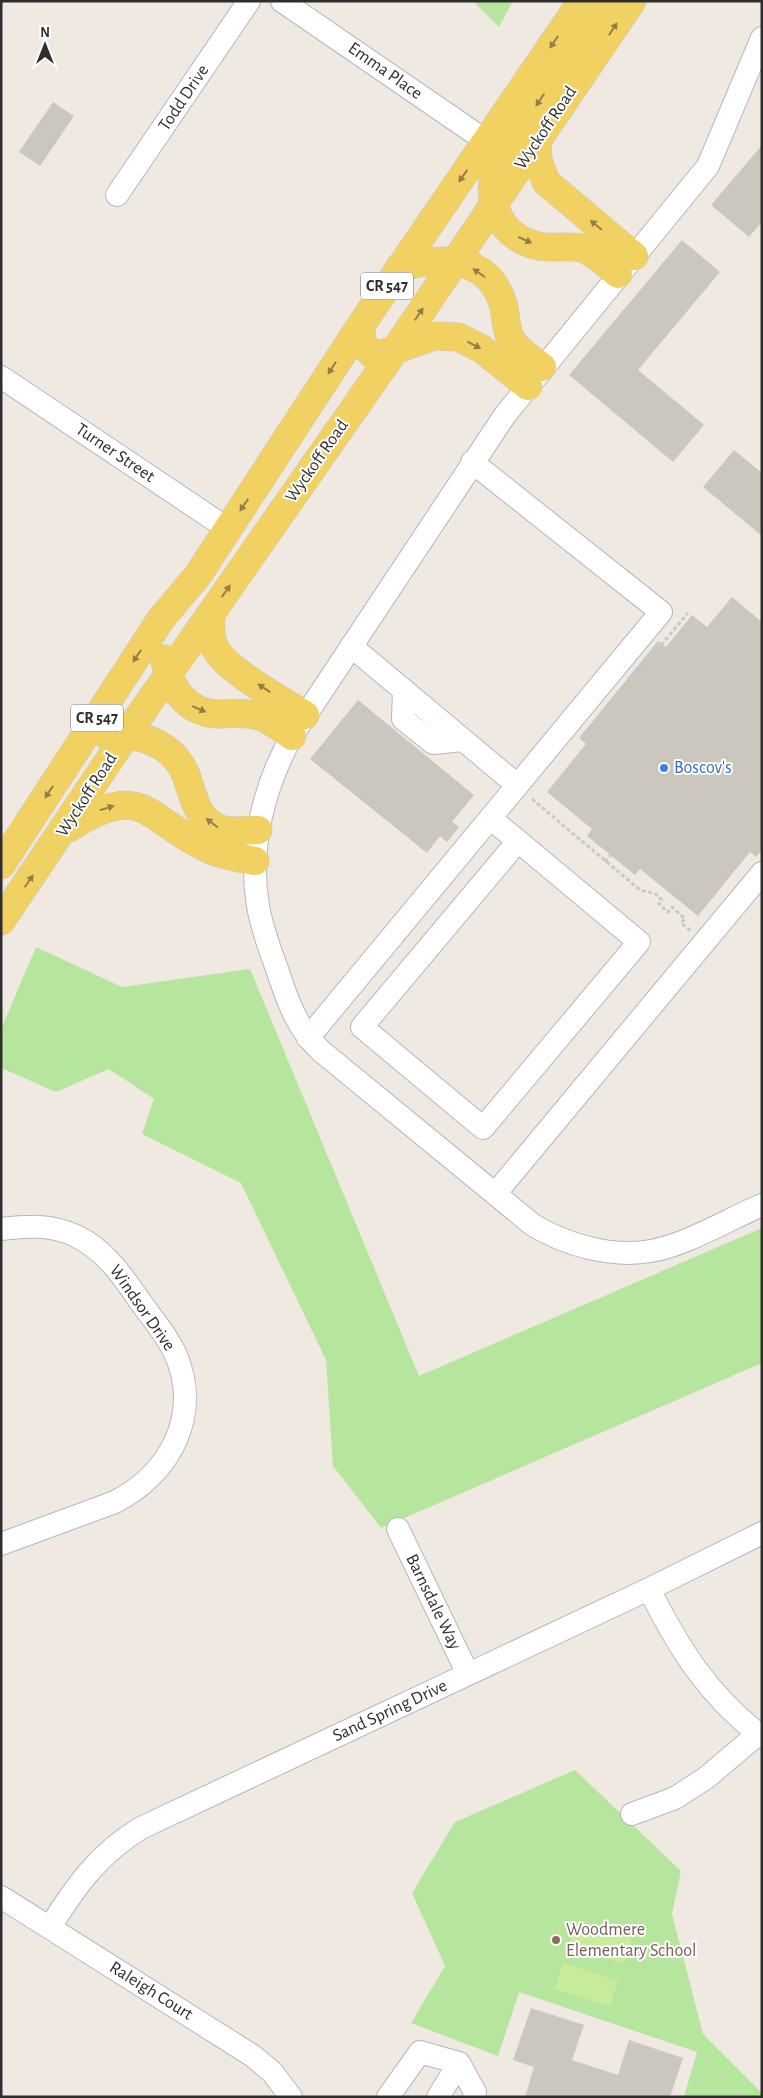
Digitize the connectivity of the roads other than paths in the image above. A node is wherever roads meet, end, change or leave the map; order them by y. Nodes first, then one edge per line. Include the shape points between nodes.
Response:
1 (250, 1) edge
2 (282, 1) edge
3 (582, 1) edge
4 (606, 1) edge
5 (632, 1) edge
6 (762, 38) edge
7 (486, 141) junction
8 (537, 142) junction
9 (117, 195) dead end
10 (494, 205) junction
11 (455, 261) junction
12 (626, 265) junction
13 (399, 268) junction
14 (361, 325) junction
15 (395, 350) junction
16 (535, 376) junction
17 (1, 377) edge
18 (472, 462) junction
19 (228, 529) junction
20 (198, 575) junction
21 (211, 614) junction
22 (351, 646) junction
23 (168, 674) junction
24 (298, 725) junction
25 (126, 735) junction
26 (78, 749) junction
27 (524, 793) junction
28 (490, 818) junction
29 (258, 830) junction
30 (64, 831) junction
31 (518, 841) junction
32 (255, 861) junction
33 (1, 866) edge
34 (762, 873) edge
35 (1, 921) edge
36 (399, 931) junction
37 (425, 952) junction
38 (308, 1038) junction
39 (495, 1194) junction
40 (762, 1205) edge
41 (1, 1229) edge
42 (398, 1529) dead end
43 (762, 1533) edge
44 (1, 1544) edge
45 (649, 1589) junction
46 (468, 1674) junction
47 (760, 1736) edge
48 (632, 1814) dead end
49 (1, 1896) edge
50 (50, 1927) junction
51 (460, 2063) junction
52 (291, 2097) edge
53 (388, 2097) edge
54 (438, 2097) edge
55 (474, 2097) edge

1 - 9 street, Todd Drive
2 - 7 street, Emma Place
3 -> 7 main road, Wyckoff Road / CR 547
4 -> 10 main road via 498,161 492,182
8 -> 5 main road, Wyckoff Road / CR 547
6 - 12 street via 708,166
7 -> 13 main road, Wyckoff Road / CR 547
8 - 10 main road, Wyckoff Road / CR 547
12 -> 8 main road via 546,182 538,160
10 - 11 main road, Wyckoff Road / CR 547
10 -> 12 main road via 506,228 522,240 539,246 581,248
11 - 13 main road via 426,261
15 -> 11 main road, Wyckoff Road / CR 547
16 -> 11 main road via 511,340 502,299 494,286 480,273
12 - 16 street
13 - 14 main road, Wyckoff Road / CR 547
14 - 15 main road via 362,343 369,352 380,355
14 -> 19 main road, Wyckoff Road / CR 547
15 -> 16 main road via 434,336 458,337
21 -> 15 main road, Wyckoff Road / CR 547
16 - 18 street
17 - 19 street, Turner Street
18 - 22 street
18 - 27 street via 661,612
19 - 20 main road, Wyckoff Road / CR 547
20 - 23 main road via 167,640
20 -> 26 main road, Wyckoff Road / CR 547 via 161,619
21 - 23 main road, Wyckoff Road / CR 547
24 -> 21 main road via 220,655 210,633
22 - 24 street
22 - 27 street
23 -> 24 main road via 178,694 199,710 215,714 257,715
23 - 25 main road, Wyckoff Road / CR 547
24 - 29 street via 270,785
25 - 26 main road via 102,739
29 -> 25 main road via 228,831 214,826 195,804 183,769 172,754 154,742
25 - 30 main road, Wyckoff Road / CR 547
26 -> 33 main road, Wyckoff Road / CR 547
27 - 28 street
28 - 31 street
28 - 36 street
29 - 32 street
30 -> 32 main road via 102,809 130,804 210,850
35 -> 30 main road, Wyckoff Road / CR 547
31 - 37 street
31 - 37 street via 639,942 483,1128 362,1027
32 - 38 street via 256,895 267,941 293,1014
34 - 39 street
36 - 37 street
36 - 38 street
38 - 39 street
39 - 40 street via 546,1233 582,1246 619,1252 652,1251 669,1246
41 - 44 street, Windsor Drive via 28,1226 63,1231 86,1241 104,1255 169,1342 179,1363 184,1385 180,1430 174,1446 147,1482 115,1502
42 - 46 street, Barnsdale Way
43 - 45 street, Sand Spring Drive
45 - 46 street, Sand Spring Drive
45 - 47 street via 683,1654 704,1681
46 - 50 street, Sand Spring Drive via 141,1828 90,1869
47 - 48 street via 675,1798
49 - 50 street, Raleigh Court
50 - 52 street, Raleigh Court via 253,2056 272,2072
51 - 53 street via 420,2052
51 - 54 street
51 - 55 street via 475,2092

